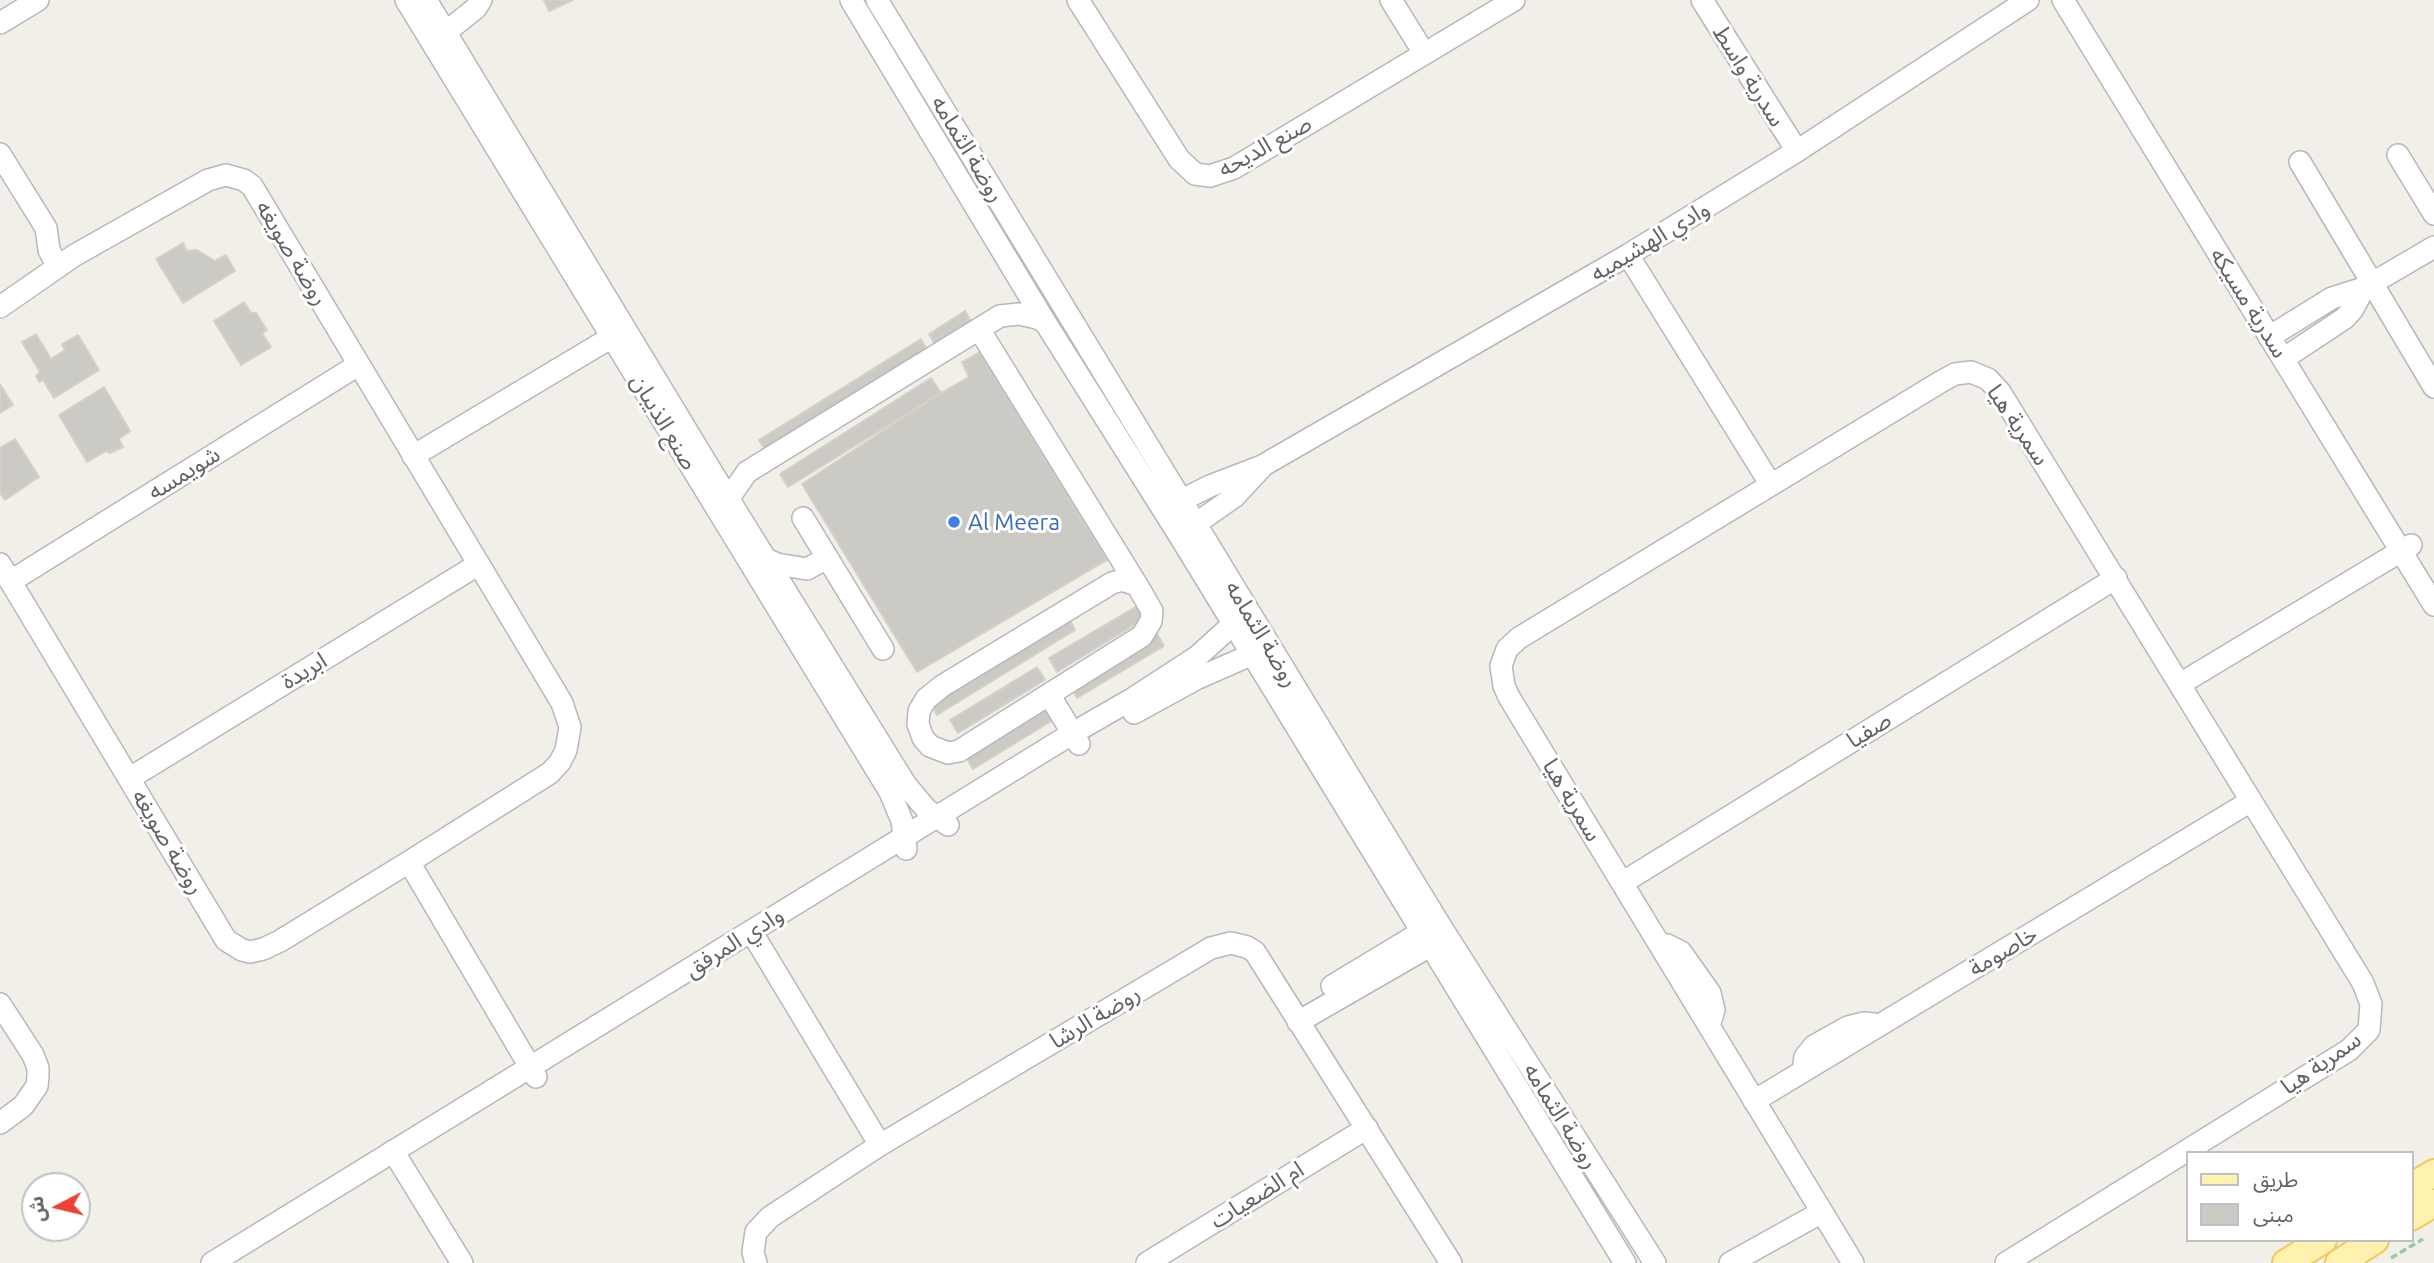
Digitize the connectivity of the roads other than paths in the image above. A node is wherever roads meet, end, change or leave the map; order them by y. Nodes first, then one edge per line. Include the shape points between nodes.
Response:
1 (14, 0) edge
2 (37, 0) edge
3 (406, 0) edge
4 (426, 0) edge
5 (481, 0) edge
6 (852, 0) edge
7 (877, 0) edge
8 (1078, 0) edge
9 (1391, 0) edge
10 (1514, 0) edge
11 (1702, 0) edge
12 (2028, 0) edge
13 (2063, 0) edge
14 (2078, 0) edge
15 (0, 8) edge
16 (0, 23) edge
17 (446, 32) junction
18 (1424, 53) junction
19 (1797, 151) junction
20 (0, 154) edge
21 (2398, 155) dead end
22 (2300, 162) dead end
23 (2434, 214) edge
24 (2434, 247) edge
25 (1628, 255) junction
26 (66, 260) junction
27 (1017, 275) junction
28 (2369, 286) junction
29 (0, 307) edge
30 (1000, 316) junction
31 (1045, 322) junction
32 (978, 329) junction
33 (619, 333) junction
34 (2275, 333) junction
35 (2288, 355) junction
36 (358, 365) junction
37 (2434, 387) edge
38 (413, 456) junction
39 (1262, 467) junction
40 (747, 472) junction
41 (713, 474) junction
42 (1771, 485) junction
43 (731, 503) junction
44 (1172, 505) junction
45 (803, 518) dead end
46 (1188, 529) junction
47 (2406, 548) junction
48 (827, 558) junction
49 (766, 559) junction
50 (479, 564) junction
51 (807, 569) junction
52 (5, 573) edge
53 (2116, 578) junction
54 (2434, 582) edge
55 (1137, 585) junction
56 (2434, 605) edge
57 (799, 612) junction
58 (1240, 618) junction
59 (883, 649) dead end
60 (1260, 650) junction
61 (2180, 684) junction
62 (1050, 696) junction
63 (1076, 739) junction
64 (130, 778) junction
65 (2251, 801) junction
66 (944, 822) junction
67 (906, 843) junction
68 (409, 863) junction
69 (1622, 883) junction
70 (1434, 934) junction
71 (755, 936) junction
72 (0, 1004) edge
73 (1295, 1016) junction
74 (533, 1073) junction
75 (1754, 1101) junction
76 (0, 1123) edge
77 (1367, 1128) junction
78 (880, 1144) junction
79 (2186, 1151) edge
80 (2186, 1151) edge
81 (392, 1160) junction
82 (2434, 1173) edge
83 (2413, 1185) edge
84 (2434, 1203) edge
85 (1822, 1212) junction
86 (2418, 1228) edge
87 (2320, 1242) edge
88 (2372, 1242) edge
89 (212, 1263) edge
90 (237, 1263) edge
91 (448, 1263) edge
92 (463, 1263) edge
93 (756, 1263) edge
94 (1147, 1263) edge
95 (1451, 1263) edge
96 (1625, 1263) edge
97 (1655, 1263) edge
98 (1730, 1263) edge
99 (1853, 1263) edge
100 (2006, 1263) edge
101 (2286, 1263) edge
102 (2339, 1263) edge

1 - 15 street
2 - 16 street
3 - 33 street, صنع الذيبان
4 - 17 street, صنع الذيبان
5 - 17 street
6 - 27 street, روضة الثمامه
7 - 44 street, روضة الثمامه
8 - 18 street, صنع الديحه via 1173,152 1195,174 1210,176 1234,168
9 - 18 street
10 - 18 street, صنع الديحه
11 - 19 street, سدرية واسط
12 - 19 street, وادي الهشيميه
13 - 34 street, سدرية مسيكه
14 - 34 street, سدرية مسيكه
17 - 33 street, صنع الذيبان
19 - 25 street, وادي الهشيميه
20 - 26 street via 46,228 63,240
21 - 23 street
22 - 28 street
24 - 28 street
25 - 39 street, وادي الهشيميه
25 - 42 street
26 - 29 street, روضة صويغه
26 - 36 street, روضة صويغه via 208,180 226,175 244,180 252,186
27 - 30 street
27 - 31 street, روضة الثمامه
28 - 34 street via 2332,298
28 - 35 street via 2345,317
28 - 37 street
30 - 31 street via 1019,314
30 - 32 street
31 - 44 street, روضة الثمامه
32 - 40 street
32 - 55 street
33 - 38 street
33 - 41 street, صنع الذيبان
33 - 67 street, صنع الذيبان via 890,792
34 - 35 street, سدرية مسيكه
35 - 47 street, سدرية مسيكه
36 - 38 street, روضة صويغه
36 - 52 street, شويمسه
38 - 50 street, روضة صويغه
39 - 44 street, وادي الهشيميه
39 - 46 street, وادي الهشيميه via 1234,497
40 - 41 street
40 - 43 street via 730,495
41 - 43 street, صنع الذيبان
42 - 53 street, سمرية هيا via 1942,381 1955,374 1978,373 2000,392
42 - 69 street, سمرية هيا via 1519,638 1503,658 1501,673 1509,697
43 - 49 street, صنع الذيبان
44 - 46 street, روضة الثمامه
45 - 48 street
46 - 58 street, روضة الثمامه
47 - 54 street, سدرية مسيكه
47 - 56 street, سدرية مسيكه
47 - 61 street
48 - 51 street
48 - 59 street
49 - 51 street
49 - 57 street, صنع الذيبان
50 - 64 street, ابريدة
50 - 68 street, روضة صويغه via 562,703 568,715 569,738 560,762 550,773
51 - 57 street via 797,597
52 - 64 street, روضة صويغه
53 - 61 street, سمرية هيا
53 - 69 street, صفيا
55 - 62 street via 1152,611 1142,636
55 - 62 street via 1122,580 1112,583 942,686 919,711 920,732 938,751 959,751
57 - 66 street, صنع الذيبان via 906,785
58 - 60 street, روضة الثمامه
58 - 63 street, وادي المرفق via 1185,664
60 - 63 street, وادي المرفق
60 - 70 street, روضة الثمامه
61 - 65 street, سمرية هيا
62 - 63 street
63 - 66 street, وادي المرفق
64 - 68 street, روضة صويغه via 226,940 242,950 263,949
65 - 75 street, خاصومة
65 - 79 street, سمرية هيا via 2363,983 2371,1004 2369,1030 2349,1050
66 - 67 street, وادي المرفق
67 - 71 street, وادي المرفق
68 - 74 street
69 - 75 street, سمرية هيا
70 - 73 street
70 - 96 street, روضة الثمامه
70 - 97 street, روضة الثمامه
71 - 74 street, وادي المرفق
71 - 78 street
72 - 76 street via 33,1055 38,1076 37,1086 23,1106
73 - 77 street, روضة الرشا
73 - 78 street, روضة الرشا via 1255,952 1239,944 1222,944
74 - 81 street, وادي المرفق
75 - 85 street, سمرية هيا
77 - 94 street, ام الضعيات
77 - 95 street, روضة الرشا
78 - 93 street, روضة الرشا via 770,1217 756,1232
80 - 100 street, سمرية هيا
81 - 89 street, وادي المرفق
81 - 90 street, وادي المرفق
81 - 91 street
81 - 92 street
82 - 83 main road
84 - 86 main road
85 - 98 street
85 - 99 street, سمرية هيا
87 - 101 main road
88 - 102 main road

